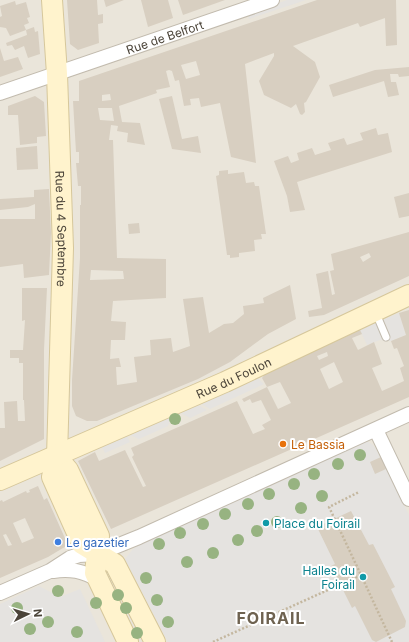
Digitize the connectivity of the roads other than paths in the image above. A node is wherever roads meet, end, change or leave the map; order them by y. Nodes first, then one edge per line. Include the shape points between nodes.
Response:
1 (52, 0) edge
2 (272, 0) edge
3 (57, 74) junction
4 (0, 93) edge
5 (409, 295) edge
6 (375, 311) junction
7 (386, 337) dead end
8 (409, 414) edge
9 (376, 430) junction
10 (57, 457) junction
11 (0, 480) edge
12 (409, 499) edge
13 (97, 554) junction
14 (50, 571) junction
15 (99, 580) junction
16 (0, 593) edge
17 (128, 642) edge
18 (155, 642) edge

1 - 3 main road, Rue du 4 Septembre
2 - 3 street, Rue de Belfort
3 - 4 street, Rue de Belfort
3 - 10 main road, Rue du 4 Septembre via 63,248
5 - 6 main road, Rue du Foulon
6 - 7 lane
6 - 10 main road, Rue du Foulon via 218,386
8 - 9 street
9 - 12 street
9 - 13 street
10 - 11 main road, Rue du Foulon
10 - 13 main road via 68,470 99,536
13 - 14 street via 70,558
13 - 15 main road via 95,573
13 - 18 main road via 115,564
14 - 15 street via 76,570
14 - 16 street
15 - 17 main road

